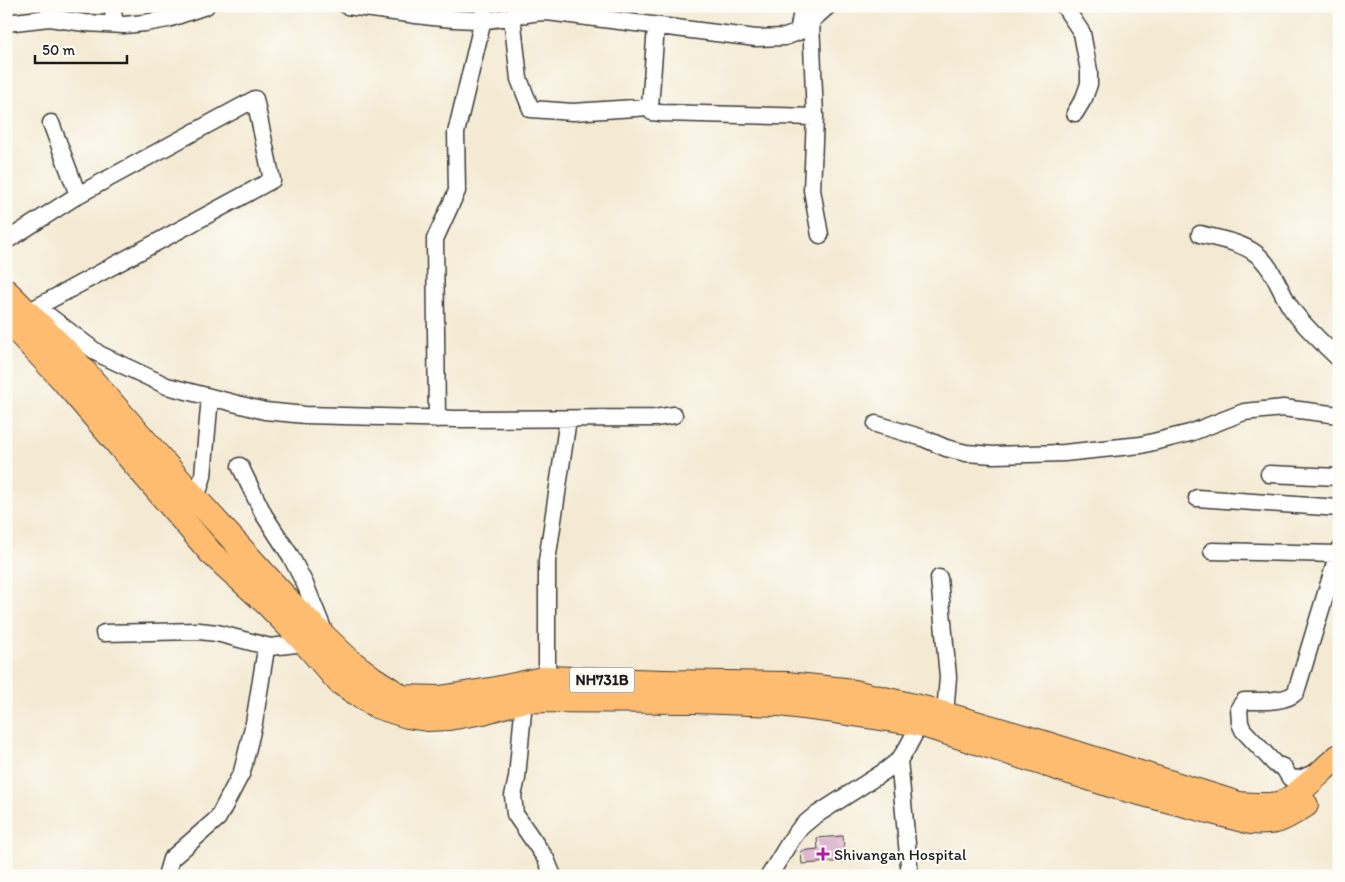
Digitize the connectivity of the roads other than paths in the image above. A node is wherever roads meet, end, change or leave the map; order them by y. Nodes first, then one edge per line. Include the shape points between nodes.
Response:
1 (112, 6) edge
2 (206, 6) edge
3 (347, 6) edge
4 (803, 6) edge
5 (828, 6) edge
6 (1064, 6) edge
7 (530, 9) edge
8 (483, 13) edge
9 (512, 16) junction
10 (811, 22) junction
11 (6, 23) edge
12 (115, 24) junction
13 (656, 26) junction
14 (798, 32) junction
15 (650, 107) junction
16 (1075, 113) dead end
17 (815, 117) junction
18 (50, 123) dead end
19 (78, 195) junction
20 (1200, 234) dead end
21 (820, 235) dead end
22 (6, 240) edge
23 (6, 292) edge
24 (24, 314) edge
25 (1339, 359) edge
26 (210, 397) junction
27 (674, 415) dead end
28 (1339, 415) edge
29 (437, 418) junction
30 (568, 419) junction
31 (876, 424) dead end
32 (240, 466) dead end
33 (1269, 474) dead end
34 (1339, 477) edge
35 (1197, 498) dead end
36 (196, 499) junction
37 (1339, 508) edge
38 (1212, 551) dead end
39 (1338, 552) edge
40 (939, 578) dead end
41 (104, 633) dead end
42 (316, 641) junction
43 (270, 647) junction
44 (547, 678) junction
45 (524, 700) junction
46 (930, 716) junction
47 (899, 760) junction
48 (1333, 767) edge
49 (166, 876) edge
50 (553, 876) edge
51 (769, 876) edge
52 (910, 876) edge

1 - 12 street
2 - 12 street via 168,19
3 - 8 street via 445,18
4 - 14 street
5 - 10 street
6 - 16 street via 1082,32 1089,71 1089,84
7 - 9 street
7 - 13 street
8 - 9 street
8 - 29 street via 456,133 457,191 435,239
9 - 15 street via 519,79 531,109 573,112
10 - 14 street
10 - 17 street
11 - 12 street via 49,18
13 - 14 street via 756,38 785,37
13 - 15 street
15 - 17 street via 652,112 661,114
17 - 21 street via 812,190
18 - 19 street
19 - 22 street
19 - 24 street via 255,99 272,180
20 - 25 street via 1248,248 1257,254 1268,266 1300,320
23 - 24 highway, NH731B
24 - 26 street via 168,386
24 - 36 highway, NH731B via 71,356
24 - 42 highway via 69,386 211,554 267,604
26 - 29 street via 265,411 305,415
26 - 36 street via 203,476
27 - 30 street
28 - 31 street via 1283,408 1244,412 1190,433 1141,445 1064,453 993,455 946,448
29 - 30 street
30 - 44 street via 547,562
32 - 42 street via 264,515 305,584
33 - 34 street
35 - 37 street
36 - 42 highway, NH731B via 298,611
38 - 39 street
39 - 48 street via 1296,692 1284,699 1244,701 1239,708 1243,730 1275,764 1283,767 1290,778 1300,779
40 - 46 street via 948,677
41 - 43 street via 199,631
42 - 43 street
42 - 44 highway, NH731B via 402,697 440,698
42 - 45 highway via 339,682 376,706 407,716 449,718
43 - 49 street via 264,654 254,723 242,772 218,818 171,859
44 - 46 highway, NH731B via 786,684 845,690
45 - 46 highway via 780,704
45 - 50 street via 513,796 514,814 546,859
46 - 47 street
46 - 48 highway, NH731B via 1041,742 1239,804 1280,803
47 - 51 street via 801,827
47 - 52 street

